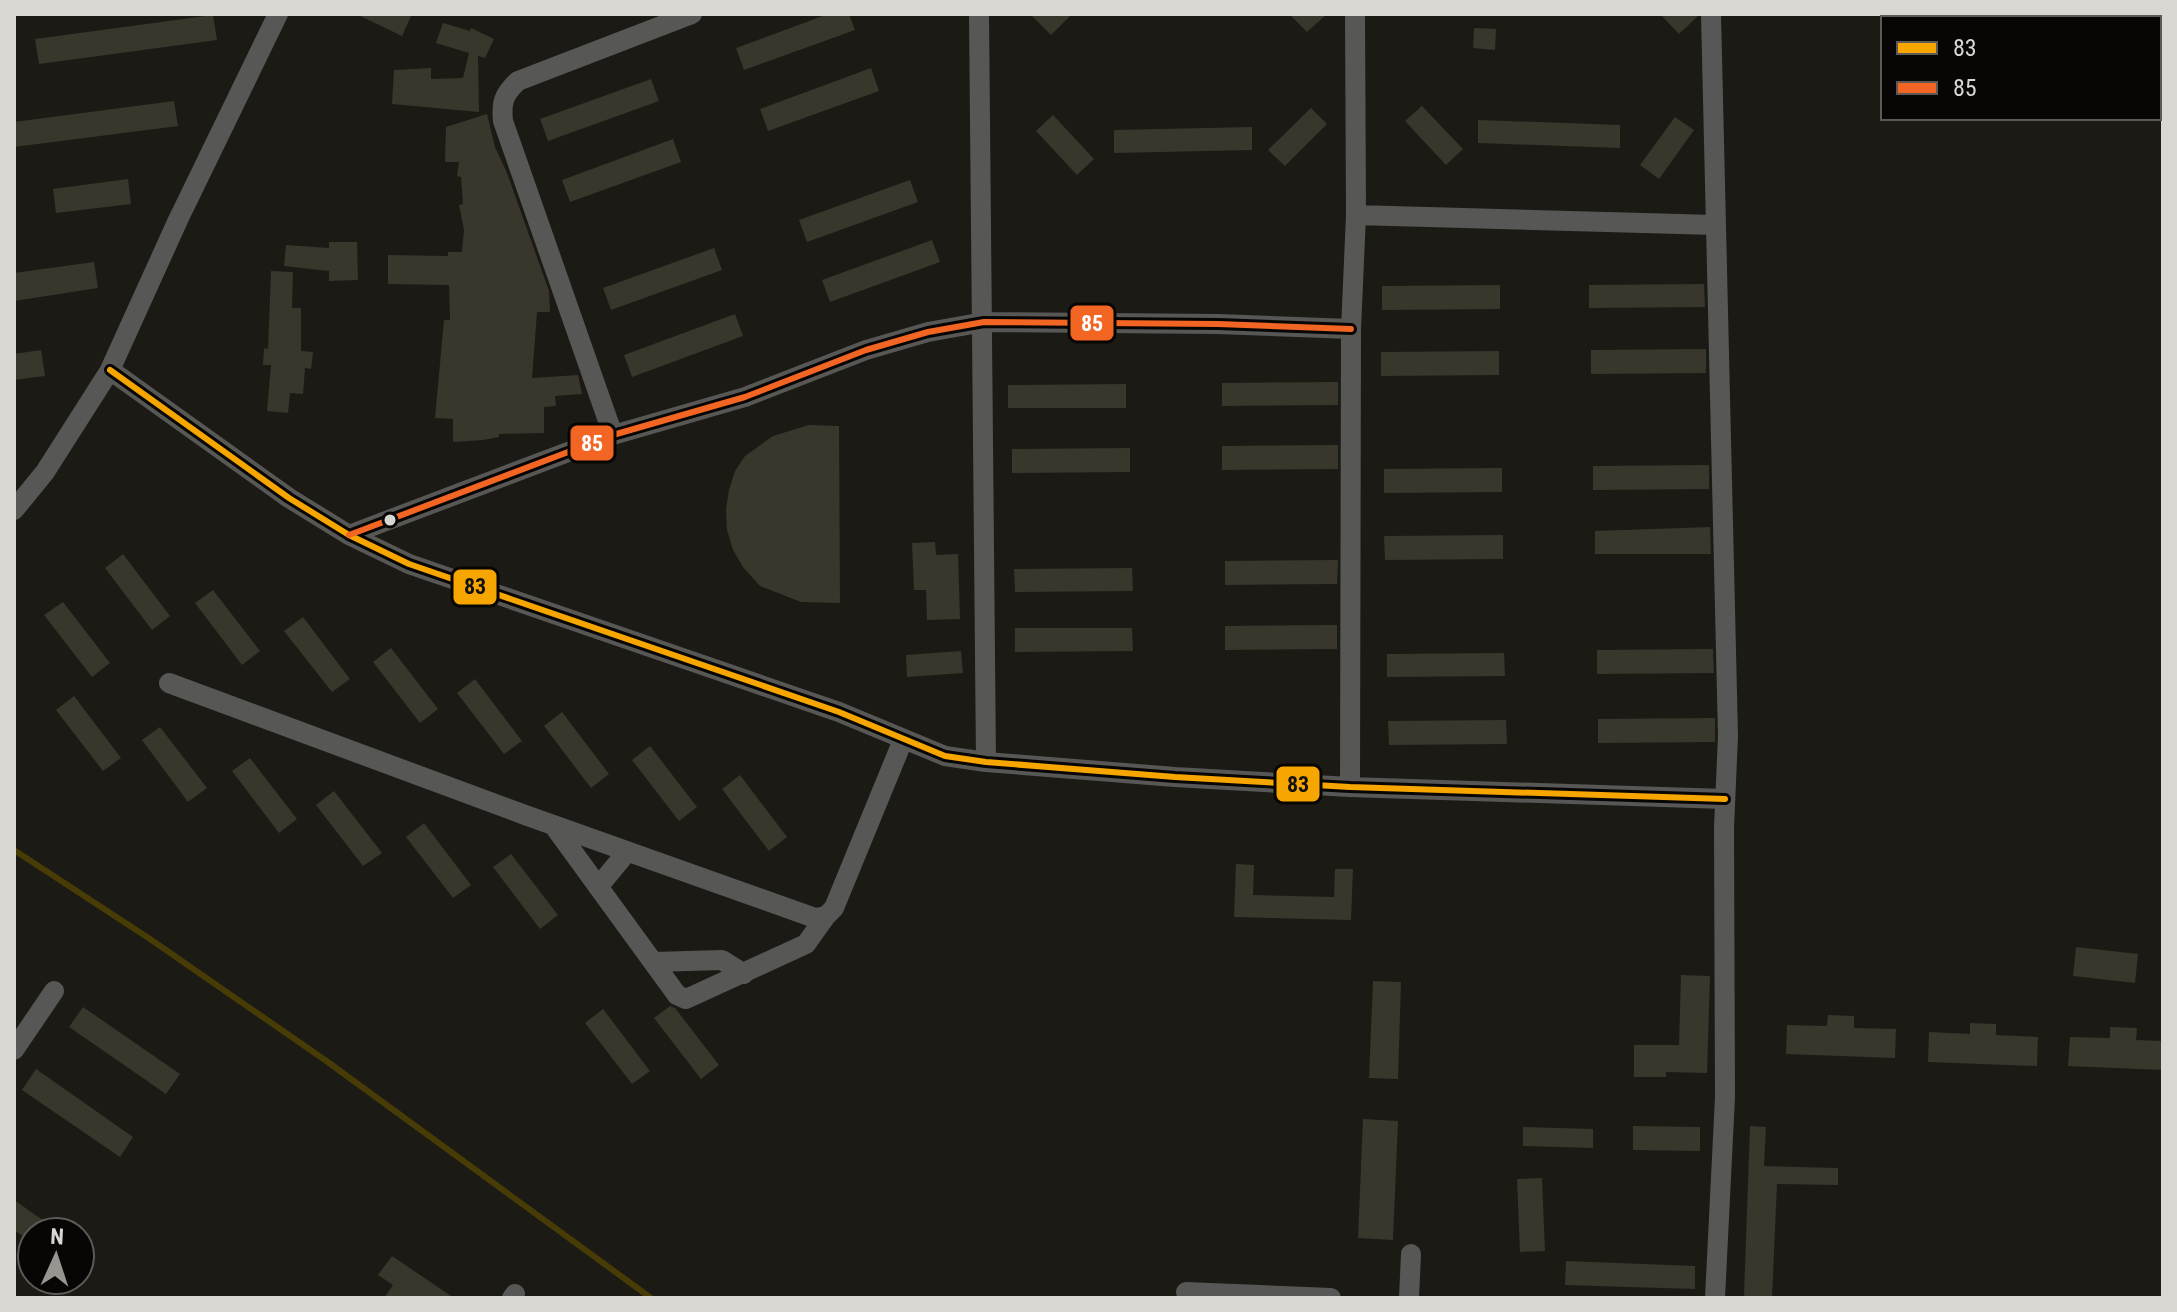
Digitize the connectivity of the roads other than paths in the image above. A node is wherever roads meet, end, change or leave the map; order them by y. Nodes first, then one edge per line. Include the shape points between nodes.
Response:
1 (278, 14) edge
2 (692, 14) edge
3 (979, 14) edge
4 (1355, 14) edge
5 (1711, 14) edge
6 (1356, 215) junction
7 (1716, 225) junction
8 (984, 322) junction
9 (1351, 329) junction
10 (110, 370) junction
11 (613, 435) junction
12 (14, 510) edge
13 (349, 535) junction
14 (169, 683) dead end
15 (903, 740) junction
16 (986, 762) junction
17 (1350, 787) junction
18 (1725, 799) junction
19 (554, 826) junction
20 (627, 852) junction
21 (598, 887) junction
22 (826, 916) junction
23 (653, 962) junction
24 (744, 974) junction
25 (54, 991) dead end
26 (14, 1050) edge
27 (1411, 1254) dead end
28 (1186, 1292) dead end
29 (1331, 1298) edge
30 (1409, 1298) edge
31 (1715, 1298) edge

1 - 10 street
2 - 11 street via 518,81 501,106
3 - 8 street
4 - 6 street
5 - 7 street
6 - 7 street
6 - 9 street
7 - 18 street via 1728,689
8 - 9 street
8 - 11 street via 866,350 745,397
8 - 16 street
9 - 17 street
10 - 12 street via 45,472
10 - 13 street
11 - 13 street
13 - 15 street via 409,564 839,712
14 - 19 street
15 - 16 street via 945,756
15 - 22 street via 834,908
16 - 17 street
17 - 18 street
18 - 31 street via 1725,1097
19 - 20 street
19 - 21 street
20 - 21 street
20 - 22 street via 803,915
21 - 23 street
22 - 24 street via 806,944
23 - 24 street via 722,960
23 - 24 street via 677,995 686,999
25 - 26 street
27 - 30 street
28 - 29 street

